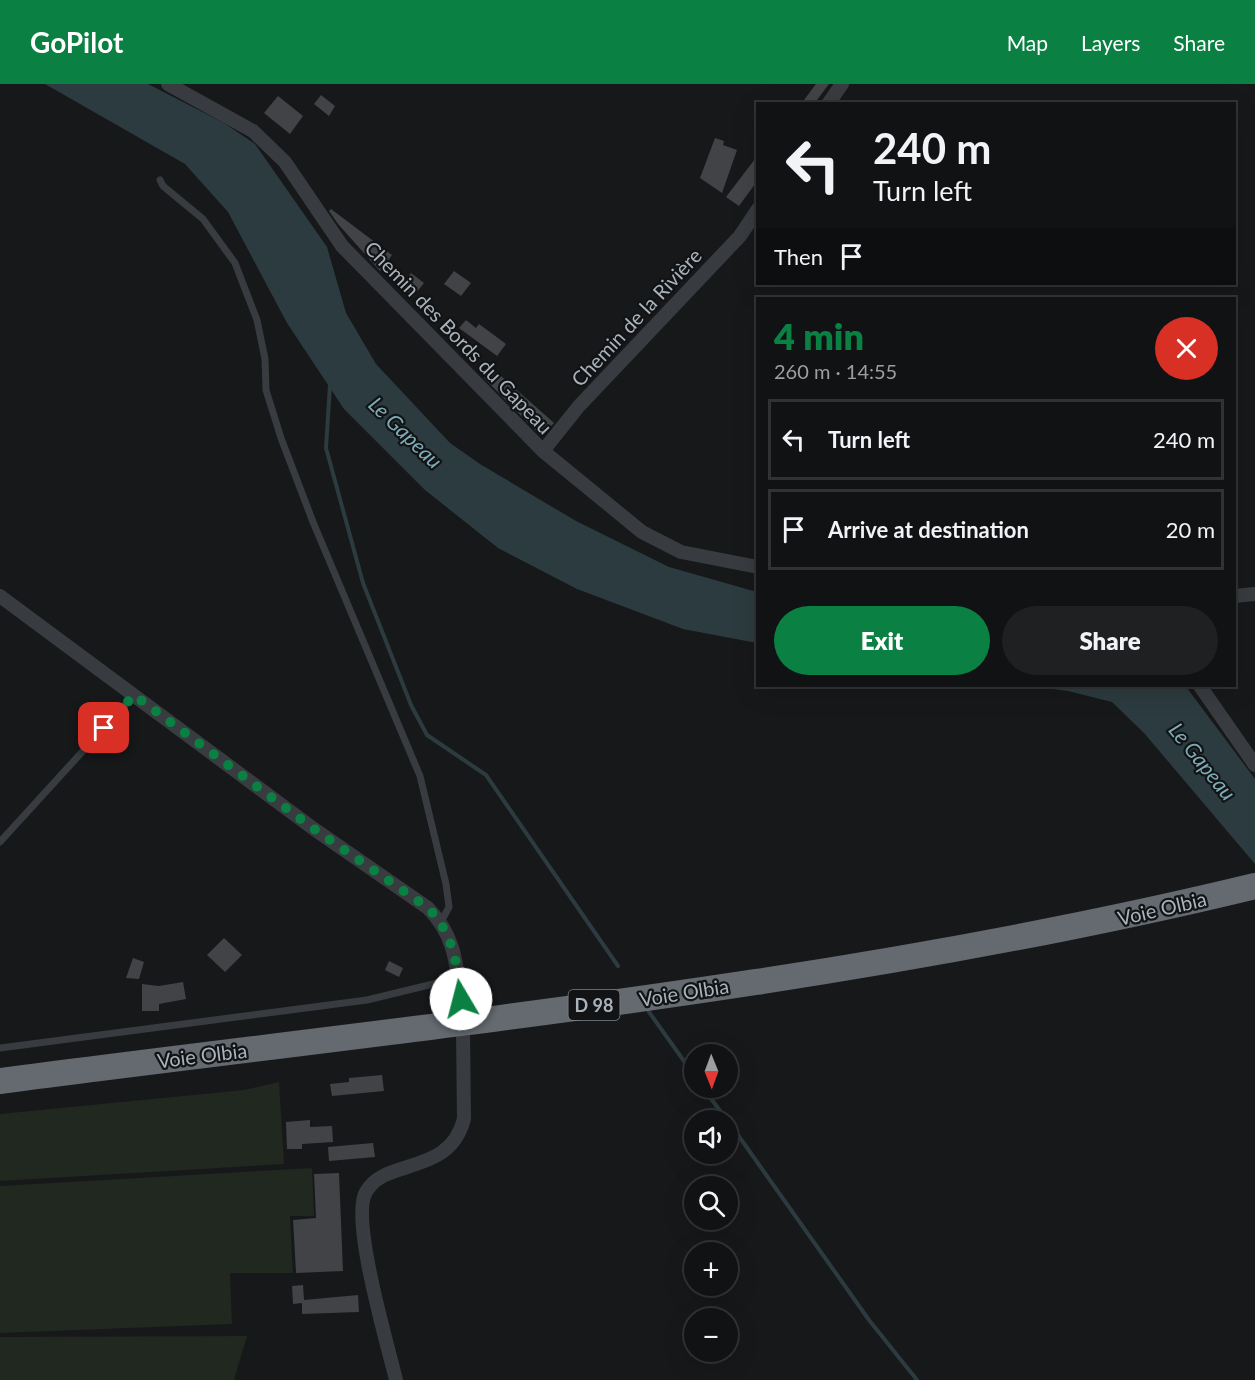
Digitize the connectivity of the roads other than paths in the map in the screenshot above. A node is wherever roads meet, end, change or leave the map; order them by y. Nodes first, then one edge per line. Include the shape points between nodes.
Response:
1 (168, 84) edge
2 (842, 84) edge
3 (829, 102) edge
4 (160, 180) dead end
5 (756, 212) edge
6 (543, 451) junction
7 (756, 567) edge
8 (1255, 594) edge
9 (0, 596) edge
10 (1236, 596) edge
11 (1201, 687) edge
12 (134, 695) junction
13 (1255, 765) edge
14 (0, 842) edge
15 (1255, 875) edge
16 (1255, 886) edge
17 (1182, 898) junction
18 (441, 921) junction
19 (458, 978) junction
20 (461, 999) dead end
21 (463, 1030) dead end
22 (0, 1048) edge
23 (0, 1069) edge
24 (0, 1081) edge
25 (396, 1380) edge

1 - 6 street, Chemin des Bords du Gapeau via 253,131 285,162 342,246
2 - 3 street
4 - 18 lane via 203,219 235,263 257,320 266,390 281,438 420,776 446,884 449,907
5 - 6 street, Chemin de la Rivière via 740,236 579,406
6 - 7 street, Chemin des Bords du Gapeau via 651,537 681,552
8 - 10 street
9 - 12 street
11 - 13 street
12 - 14 lane
12 - 18 street
15 - 17 highway, Voie Olbia / D 98
16 - 17 highway, Voie Olbia / D 98
17 - 23 highway, Voie Olbia / D 98 via 801,965
17 - 24 highway, Voie Olbia / D 98 via 956,950 799,975
18 - 19 street via 450,938
19 - 20 street
19 - 22 lane via 367,1000
21 - 25 street via 464,1119 453,1144 440,1155 377,1180 366,1191 361,1207 367,1255

